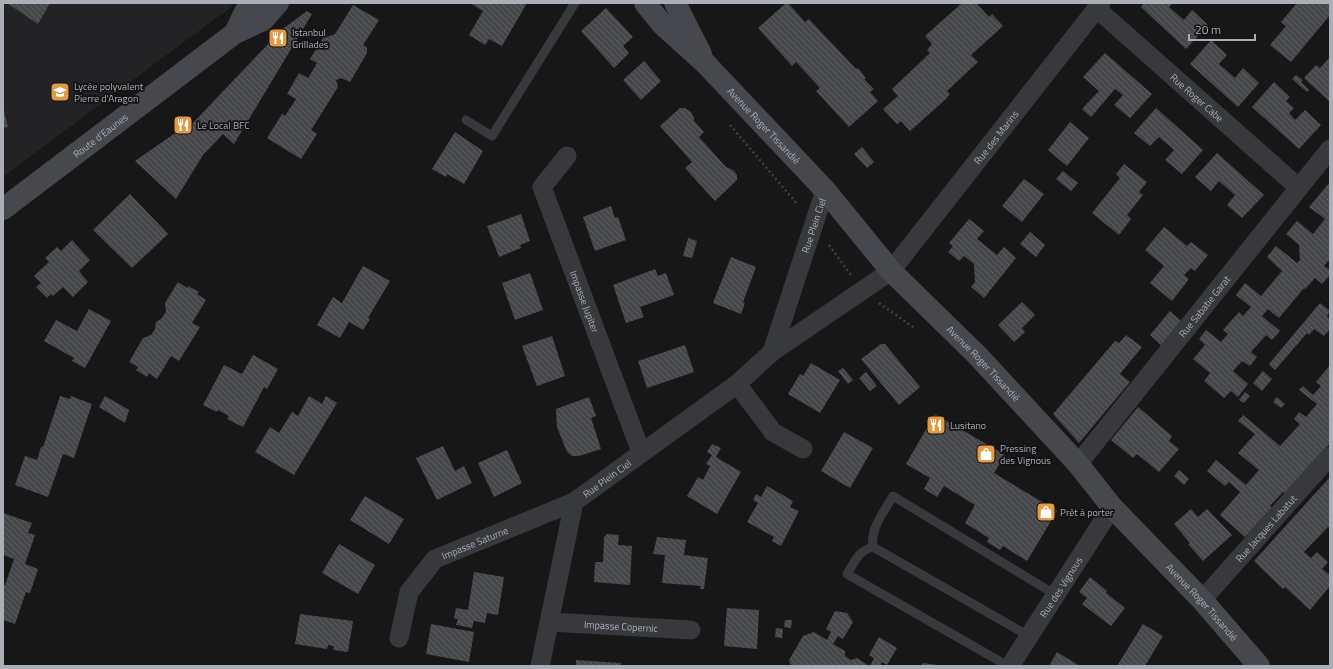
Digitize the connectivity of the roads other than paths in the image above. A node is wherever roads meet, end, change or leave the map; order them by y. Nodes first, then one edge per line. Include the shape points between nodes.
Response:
1 (252, 3) edge
2 (278, 3) edge
3 (575, 3) edge
4 (645, 3) edge
5 (675, 3) edge
6 (1099, 6) edge
7 (235, 34) junction
8 (705, 63) junction
9 (466, 120) dead end
10 (1330, 149) edge
11 (567, 156) dead end
12 (1298, 187) junction
13 (825, 190) junction
14 (3, 208) edge
15 (891, 272) junction
16 (772, 352) junction
17 (736, 384) junction
18 (803, 449) dead end
19 (641, 452) junction
20 (1330, 456) edge
21 (1078, 464) junction
22 (574, 502) junction
23 (1112, 507) junction
24 (873, 547) junction
25 (1056, 595) junction
26 (1202, 600) junction
27 (550, 622) junction
28 (691, 630) dead end
29 (1029, 636) junction
30 (399, 638) dead end
31 (540, 666) edge
32 (1009, 666) edge
33 (1259, 666) edge

1 - 7 main road, Route d'Eaunes
2 - 7 main road, Route d'Eaunes via 262,20
3 - 9 lane via 492,136
4 - 8 main road, Avenue Roger Tissandié via 662,24
5 - 8 main road, Avenue Roger Tissandié
6 - 12 street, Rue Roger Cabe
6 - 15 street, Rue des Marins
7 - 14 main road, Route d'Eaunes
8 - 13 main road, Avenue Roger Tissandié
10 - 12 street, Rue Sabatie Garat
11 - 19 street, Impasse Jupiter via 542,187
12 - 21 street, Rue Sabatie Garat
13 - 15 main road, Avenue Roger Tissandié
13 - 16 street, Rue Plein Ciel
15 - 16 street, Rue Plein Ciel
15 - 21 main road, Avenue Roger Tissandié via 971,349
16 - 17 street, Rue Plein Ciel
17 - 18 street via 773,432
17 - 19 street, Rue Plein Ciel
19 - 22 street, Rue Plein Ciel
20 - 26 street, Rue Jacques Labatut
21 - 23 main road, Avenue Roger Tissandié
22 - 27 street, Rue Plein Ciel
22 - 30 street, Impasse Saturne via 435,559 409,592
23 - 25 street, Rue des Vignous
23 - 26 main road, Avenue Roger Tissandié
24 - 25 lane via 871,538 874,529 893,496
24 - 29 lane
24 - 32 lane via 858,555 848,574
25 - 29 street, Rue des Vignous
26 - 33 main road, Avenue Roger Tissandié
27 - 28 street, Impasse Copernic
27 - 31 street, Rue Plein Ciel
29 - 32 street, Rue des Vignous

